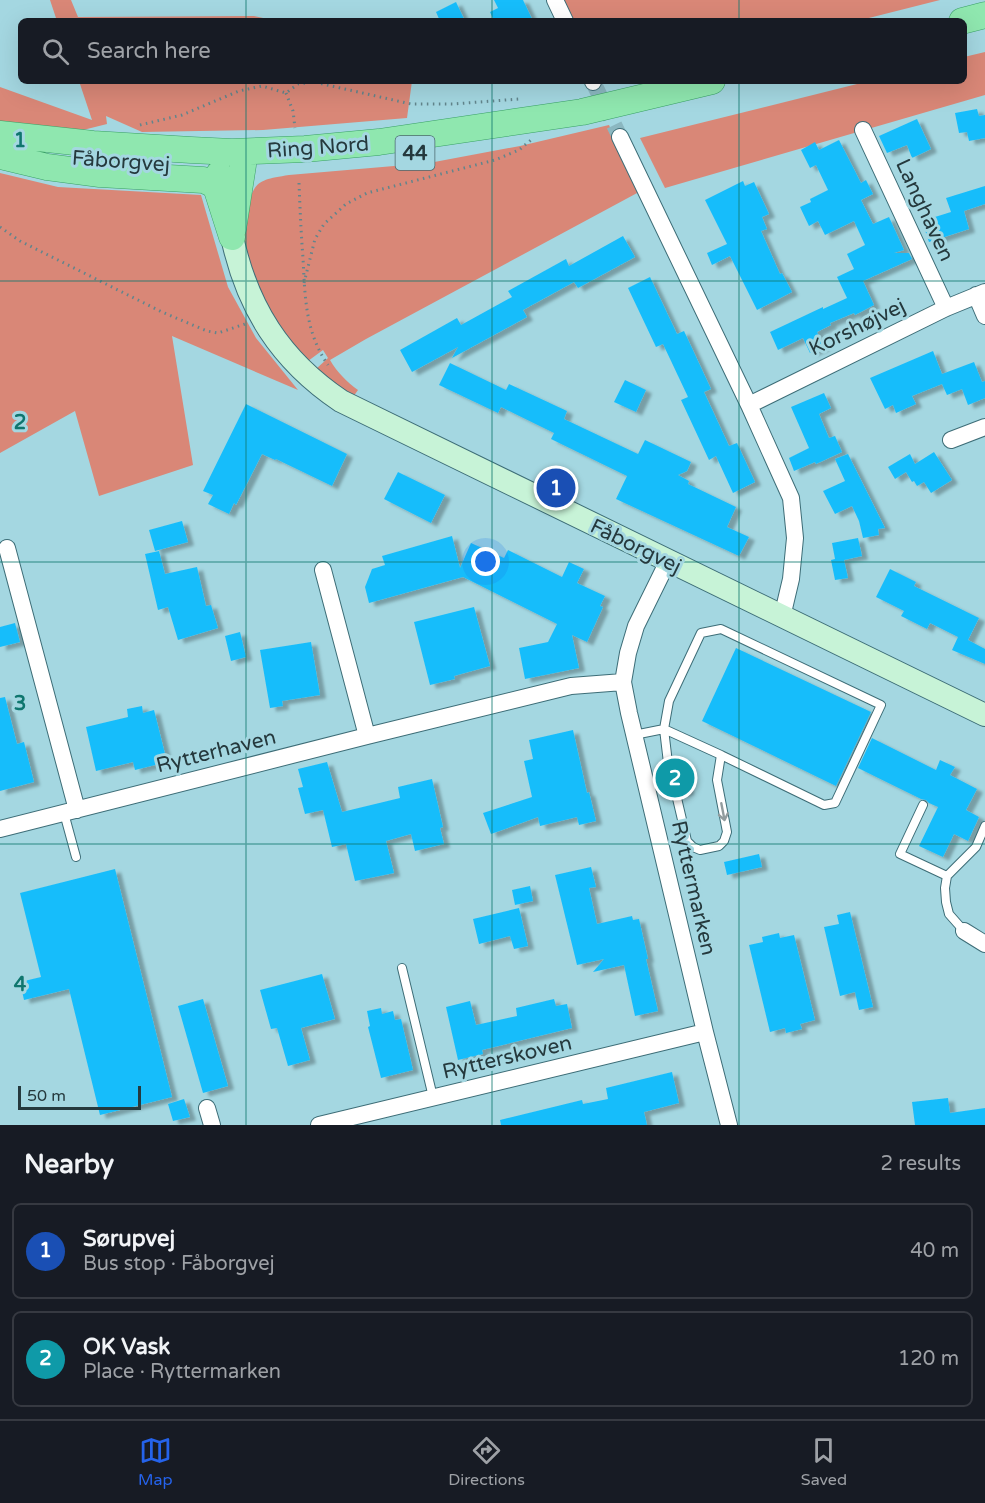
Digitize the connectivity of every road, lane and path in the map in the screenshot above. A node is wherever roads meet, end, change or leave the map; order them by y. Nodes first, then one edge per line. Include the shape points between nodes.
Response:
1 (555, 0) edge
2 (985, 15) edge
3 (564, 18) edge
4 (967, 20) edge
5 (298, 84) edge
6 (323, 84) edge
7 (699, 84) edge
8 (286, 93) junction
9 (522, 98) dead end
10 (582, 112) junction
11 (137, 126) dead end
12 (547, 126) junction
13 (296, 130) dead end
14 (863, 130) dead end
15 (0, 134) edge
16 (620, 137) tunnel mouth
17 (0, 148) edge
18 (0, 156) edge
19 (228, 168) junction
20 (299, 183) dead end
21 (0, 227) edge
22 (232, 237) junction
23 (304, 283) junction
24 (980, 294) edge
25 (946, 308) junction
26 (260, 316) junction
27 (985, 316) edge
28 (329, 367) dead end
29 (749, 405) junction
30 (985, 427) edge
31 (951, 440) dead end
32 (7, 548) dead end
33 (668, 561) junction
34 (323, 570) dead end
35 (782, 617) junction
36 (623, 682) junction
37 (985, 715) edge
38 (664, 729) junction
39 (634, 735) junction
40 (367, 736) junction
41 (721, 755) junction
42 (668, 763) dead end
43 (676, 794) dead end
44 (922, 805) dead end
45 (70, 812) junction
46 (985, 826) edge
47 (0, 830) edge
48 (76, 857) dead end
49 (947, 876) junction
50 (964, 931) joint
51 (985, 944) edge
52 (402, 968) dead end
53 (705, 1032) junction
54 (434, 1098) junction
55 (207, 1108) dead end
56 (212, 1125) edge
57 (319, 1125) edge
58 (729, 1125) edge

1 - 3 street
2 - 4 main road
5 - 8 path
6 - 9 path via 411,104
7 - 10 main road, Ring Nord / 44
8 - 11 path via 262,87 239,91 182,116
8 - 13 path
10 - 12 main road, Ring Nord / 44
10 - 19 main road, Ring Nord / 44 via 305,149
12 - 19 main road, Ring Nord / 44 via 410,154
12 - 23 path via 525,145 495,160 367,193 346,204 324,224 315,239
14 - 25 street, Langhaven
15 - 19 main road, Fåborgvej / 44 via 93,144
16 - 29 street
17 - 19 main road, Fåborgvej / 44 via 109,161
18 - 19 main road via 83,172 203,180 213,184
19 - 22 main road
19 - 22 main road
20 - 23 path
21 - 26 path via 162,312 207,331 218,333 240,327
22 - 26 street, Fåborgvej
23 - 28 path via 310,328
24 - 25 street, Korshøjvej
24 - 27 street
25 - 29 street, Korshøjvej
26 - 33 street, Fåborgvej via 289,358 341,401
29 - 35 street via 791,498 795,538
30 - 31 street
32 - 45 street
33 - 35 street, Fåborgvej
33 - 36 street, Ryttermarken via 636,626
34 - 40 street
35 - 37 street, Fåborgvej
36 - 39 street, Ryttermarken
36 - 40 street, Rytterhaven via 571,686
38 - 39 lane
38 - 41 lane
38 - 41 lane via 669,701 701,633 721,629 881,705 835,802 824,805
38 - 42 lane
39 - 53 street, Ryttermarken
40 - 45 street, Rytterhaven
41 -> 43 lane via 717,780 727,832 719,846 700,849 687,841
44 - 49 lane via 900,854
45 - 47 street, Rytterhaven
45 - 48 lane
46 - 49 lane via 975,847
49 - 50 lane via 946,902
50 - 51 street
52 - 54 lane
53 - 54 street, Rytterskoven
53 - 58 street, Ryttermarken
54 - 57 street, Rytterskoven
55 - 56 street

